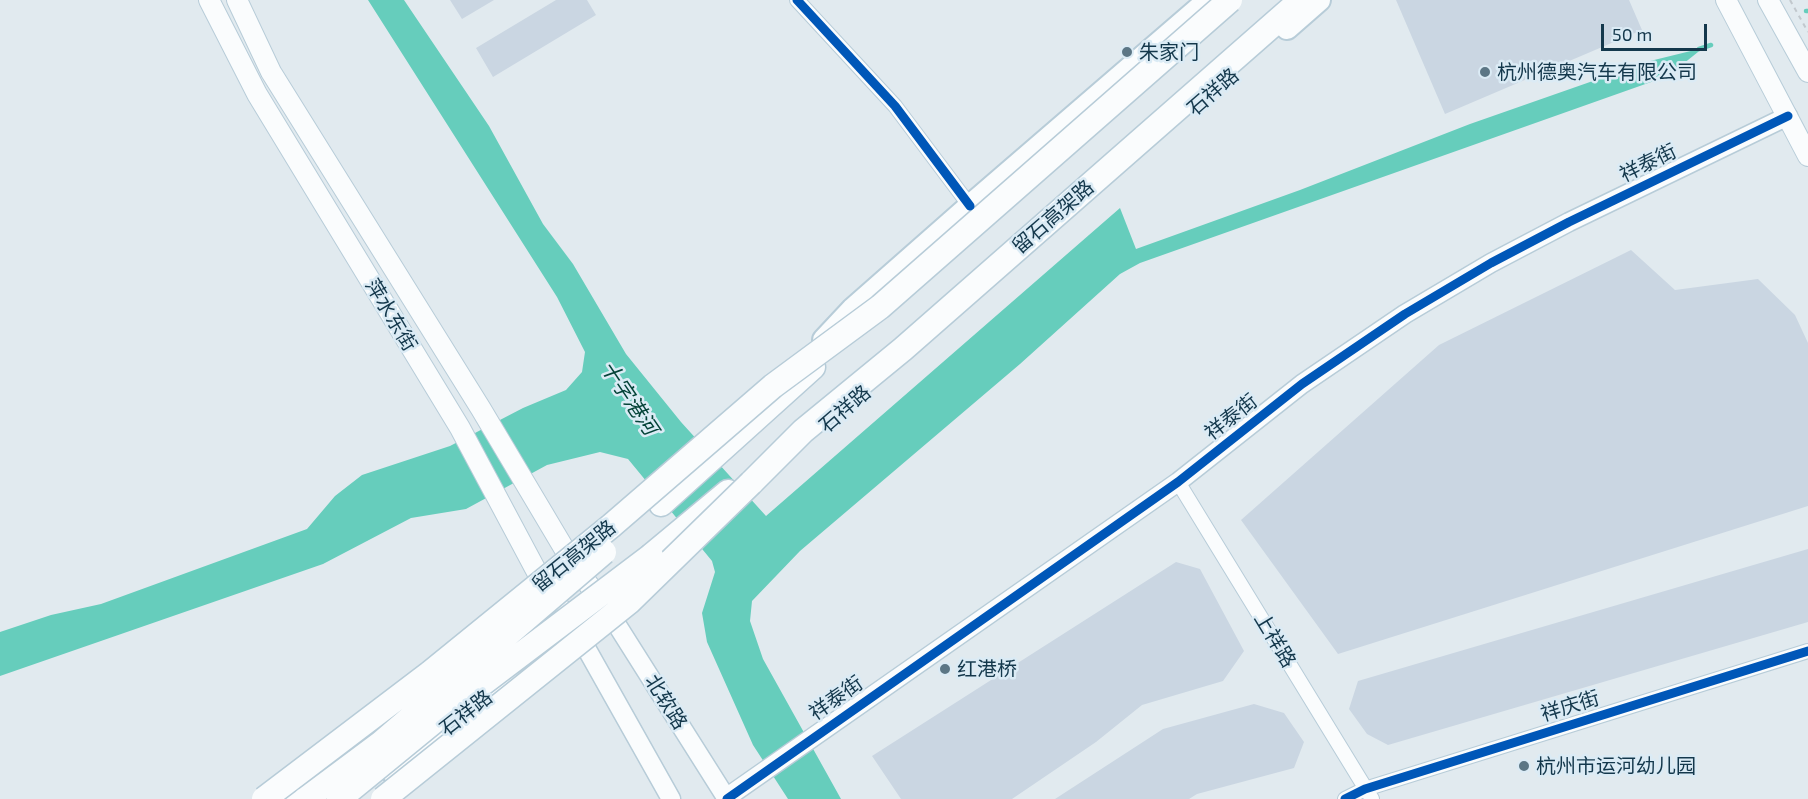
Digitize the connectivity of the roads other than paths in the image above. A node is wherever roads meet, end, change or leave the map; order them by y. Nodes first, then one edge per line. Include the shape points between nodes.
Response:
1 (209, 0) edge
2 (237, 0) edge
3 (797, 0) edge
4 (1209, 0) edge
5 (1230, 0) edge
6 (1301, 0) edge
7 (1319, 0) edge
8 (1726, 0) edge
9 (1768, 0) edge
10 (1808, 72) edge
11 (1788, 116) junction
12 (1808, 156) edge
13 (970, 206) junction
14 (880, 307) junction
15 (803, 431) junction
16 (1178, 482) junction
17 (575, 567) junction
18 (547, 591) junction
19 (605, 606) junction
20 (575, 628) junction
21 (1808, 651) edge
22 (1368, 794) edge
23 (264, 799) edge
24 (285, 799) edge
25 (306, 799) edge
26 (339, 799) edge
27 (355, 799) edge
28 (383, 799) edge
29 (671, 799) edge
30 (726, 799) edge
31 (1345, 799) edge

1 - 18 main road, 萍水东街 via 257,94 460,428
2 - 17 main road, 萍水东街 via 271,72
3 - 13 street via 895,106
4 - 13 main road
5 - 14 highway, 留石高架路, bridge
6 - 15 highway, 留石高架路 via 903,349
7 - 19 main road, 石祥路, bridge via 683,548
8 - 11 main road
9 - 10 main road
11 - 12 main road
11 - 16 street, 祥泰街 via 1491,262 1414,308 1302,384
13 - 17 main road via 854,309 775,392
14 - 23 highway, 留石高架路, bridge via 773,386 430,674
14 - 25 highway, 留石高架路, bridge via 652,511 381,743
15 - 26 highway, 留石高架路, bridge via 651,556 454,705
15 - 28 highway, 留石高架路, bridge via 636,596
16 - 22 street, 上祥路
16 - 30 street, 祥泰街
17 - 18 main road
17 - 19 main road, 萍水东街
18 - 20 main road, 萍水东街
18 - 24 main road via 360,744
19 - 20 main road, 石祥路
19 - 30 street, 北软路
20 - 27 main road, 石祥路
20 - 29 street
21 - 22 street, 祥庆街
22 - 31 street, 祥庆街

